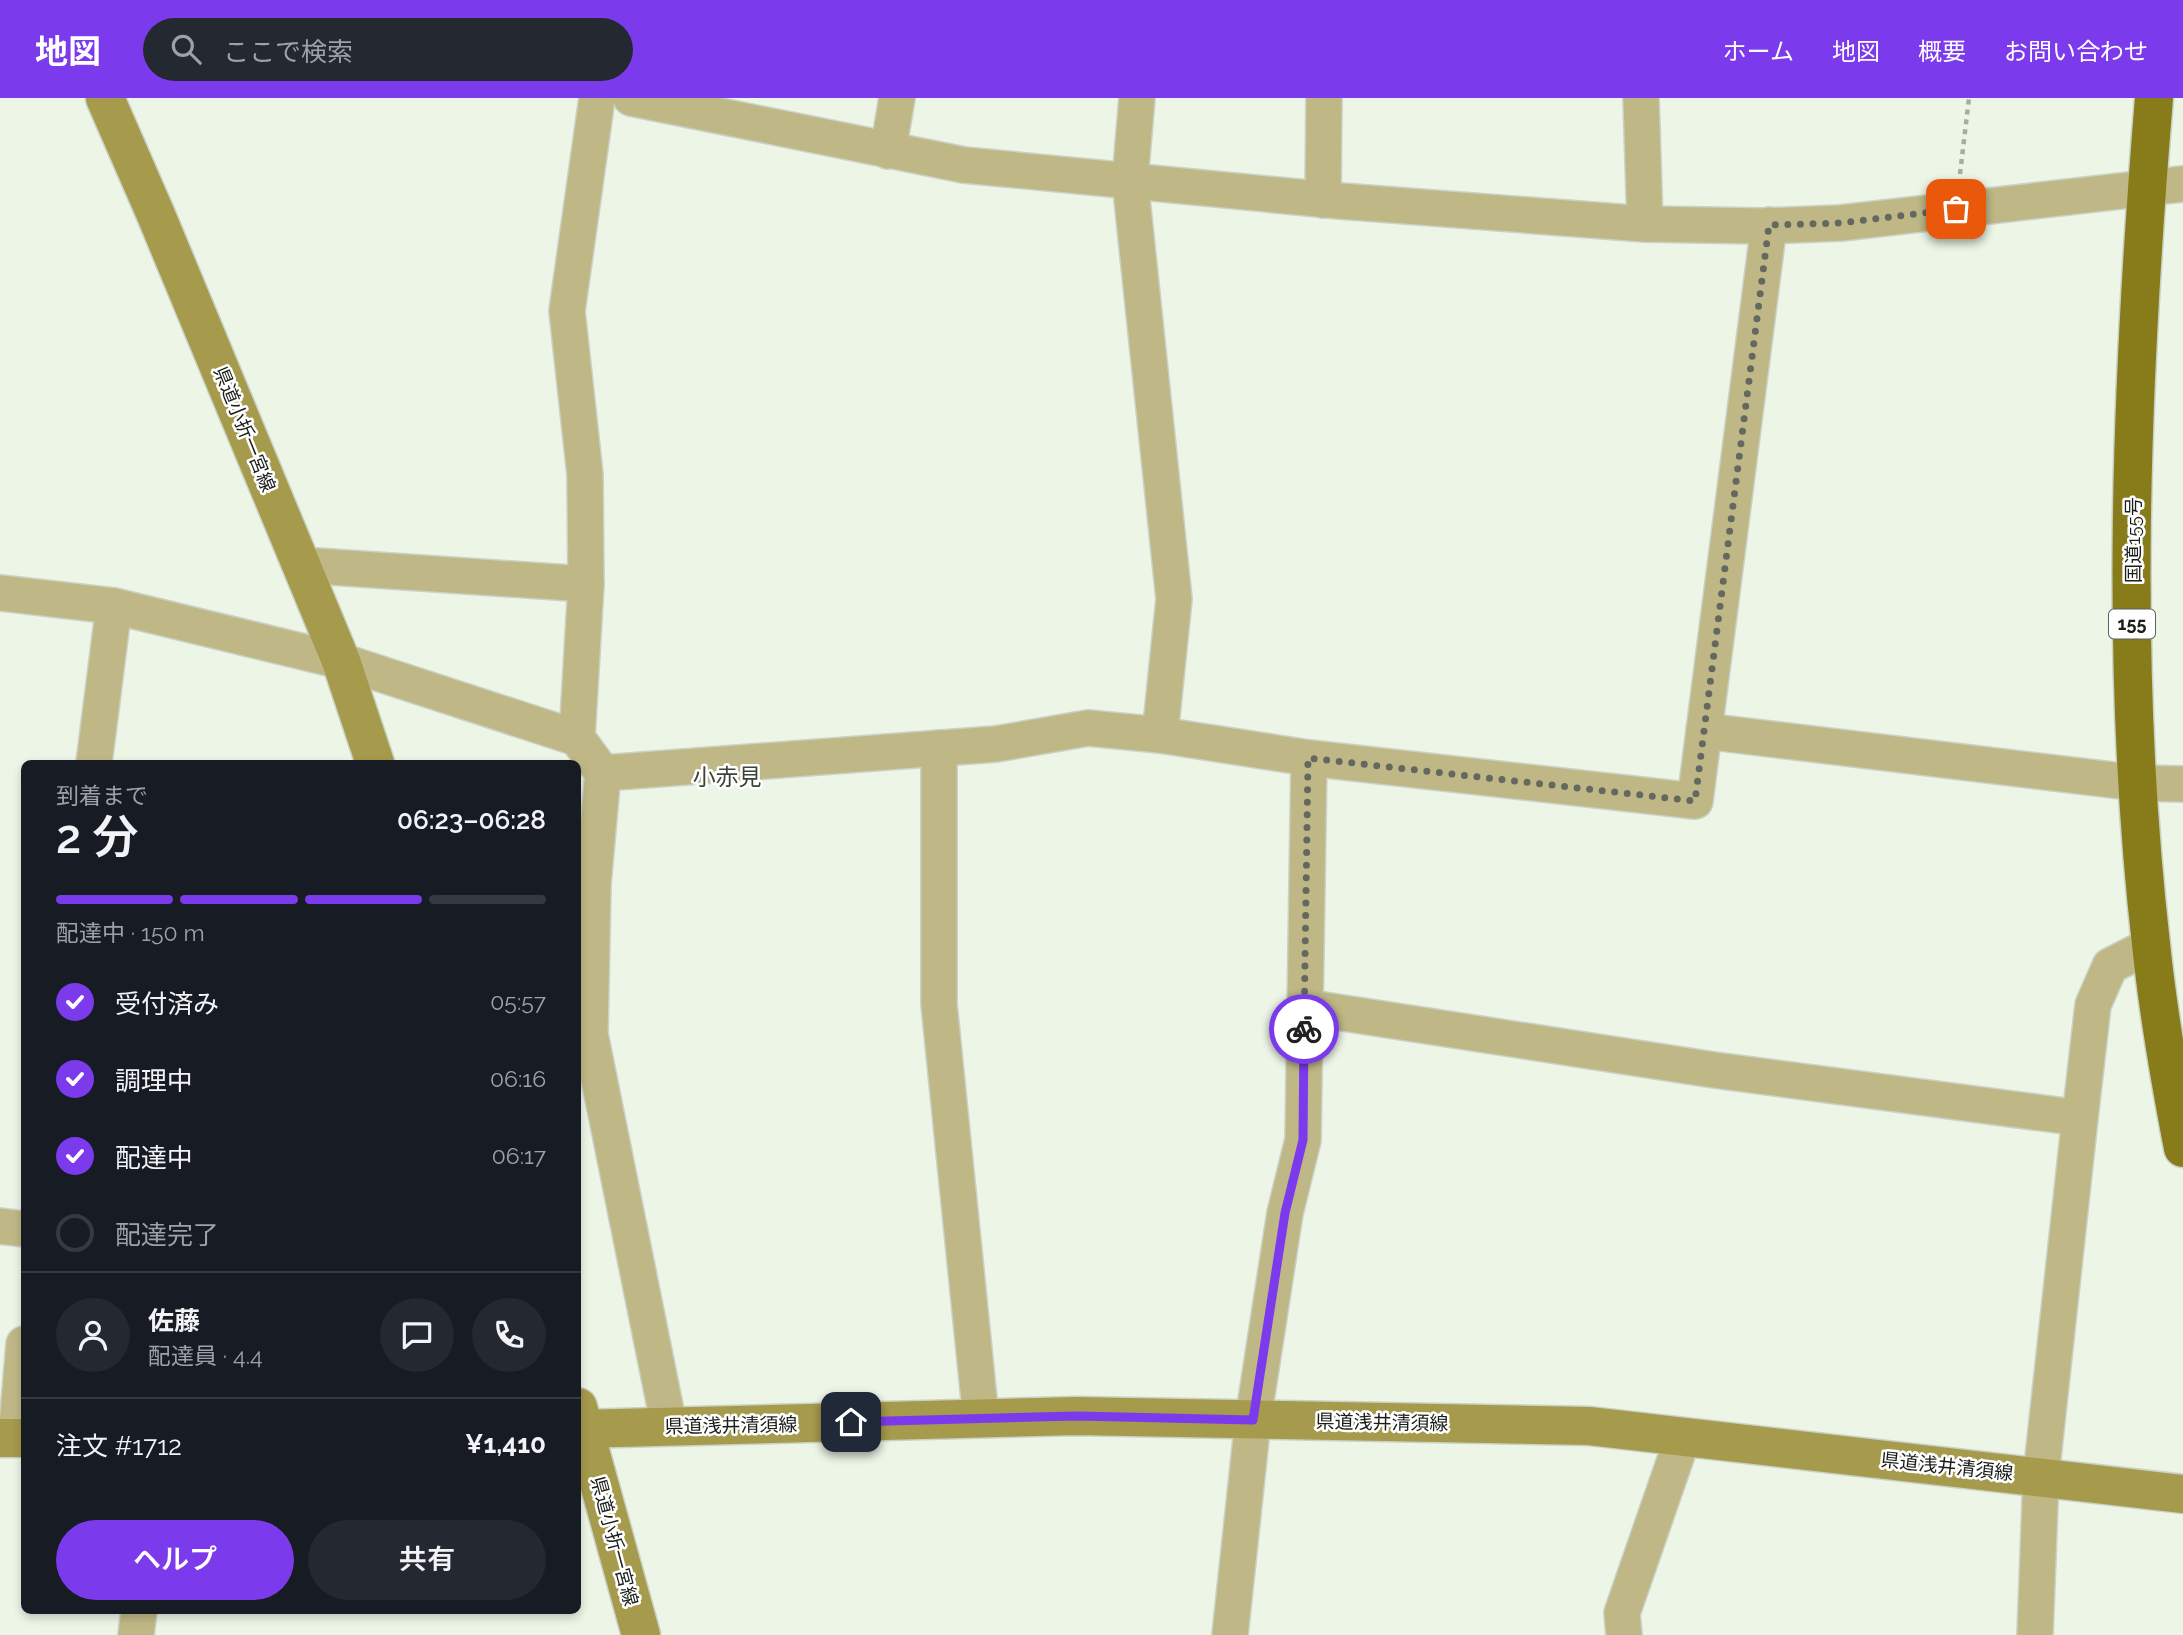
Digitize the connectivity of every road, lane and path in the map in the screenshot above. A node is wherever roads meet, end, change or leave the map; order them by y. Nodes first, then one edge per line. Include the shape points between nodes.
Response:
1 (105, 98) edge
2 (597, 98) edge
3 (631, 98) edge
4 (897, 98) edge
5 (1137, 98) edge
6 (1324, 98) edge
7 (1641, 98) edge
8 (1969, 98) edge
9 (2154, 98) edge
10 (888, 151) junction
11 (1130, 180) junction
12 (2165, 186) edge
13 (1323, 200) junction
14 (1956, 209) junction
15 (1645, 225) junction
16 (1769, 225) junction
17 (301, 565) junction
18 (586, 584) junction
19 (0, 593) edge
20 (114, 606) junction
21 (341, 661) junction
22 (1704, 731) junction
23 (1160, 734) junction
24 (577, 738) junction
25 (939, 748) junction
26 (1308, 758) junction
27 (94, 760) edge
28 (374, 760) edge
29 (603, 773) junction
30 (2137, 783) junction
31 (2183, 784) edge
32 (585, 883) edge
33 (2151, 945) junction
34 (1304, 1007) junction
35 (2080, 1118) junction
36 (2183, 1148) edge
37 (0, 1226) edge
38 (21, 1229) edge
39 (21, 1370) edge
40 (981, 1419) junction
41 (1253, 1420) junction
42 (581, 1421) edge
43 (581, 1425) edge
44 (669, 1426) junction
45 (1683, 1437) junction
46 (13, 1438) edge
47 (2041, 1476) junction
48 (2183, 1494) edge
49 (139, 1614) edge
50 (136, 1635) edge
51 (641, 1635) edge
52 (1230, 1635) edge
53 (1624, 1635) edge
54 (2035, 1635) edge

1 - 17 main road, 県道小折一宮線
2 - 18 street via 567,311 585,474
3 - 10 street
4 - 10 street
5 - 11 street
6 - 13 street
7 - 15 street
8 - 14 path
9 - 12 highway, 国道155号 / 155
10 - 11 street via 964,165
11 - 13 street
11 - 23 street via 1174,599
12 - 14 street
12 - 30 highway, 国道155号 / 155 via 2134,403 2132,636
13 - 15 street
14 - 16 street via 1841,223
15 - 16 street
16 - 22 street
17 - 18 street
17 - 21 main road, 県道小折一宮線
18 - 24 street
19 - 20 street
20 - 21 street
20 - 27 street
21 - 24 street
21 - 28 main road, 県道小折一宮線
22 - 26 street via 1695,801
22 - 30 street
23 - 25 street via 1088,728 996,744
23 - 26 street
24 - 29 street
25 - 29 street
25 - 40 street via 939,1004
26 - 34 street
29 - 32 street
30 - 31 street
30 - 33 highway, 国道155号 / 155
32 - 44 street via 590,1034
33 - 35 street via 2110,966 2098,995
33 - 36 highway, 国道155号 / 155
34 - 35 street via 1714,1070
34 - 41 street via 1303,1140 1285,1213
35 - 47 street
37 - 38 street
39 - 46 street
40 - 41 main road, 県道浅井清須線
40 - 44 main road, 県道浅井清須線
41 - 45 main road, 県道浅井清須線 via 1589,1426
41 - 52 street
42 - 44 main road, 県道浅井清須線
43 - 51 main road, 県道小折一宮線
45 - 47 main road, 県道浅井清須線
45 - 53 street via 1622,1613
47 - 48 main road, 県道浅井清須線
47 - 54 street
49 - 50 street

